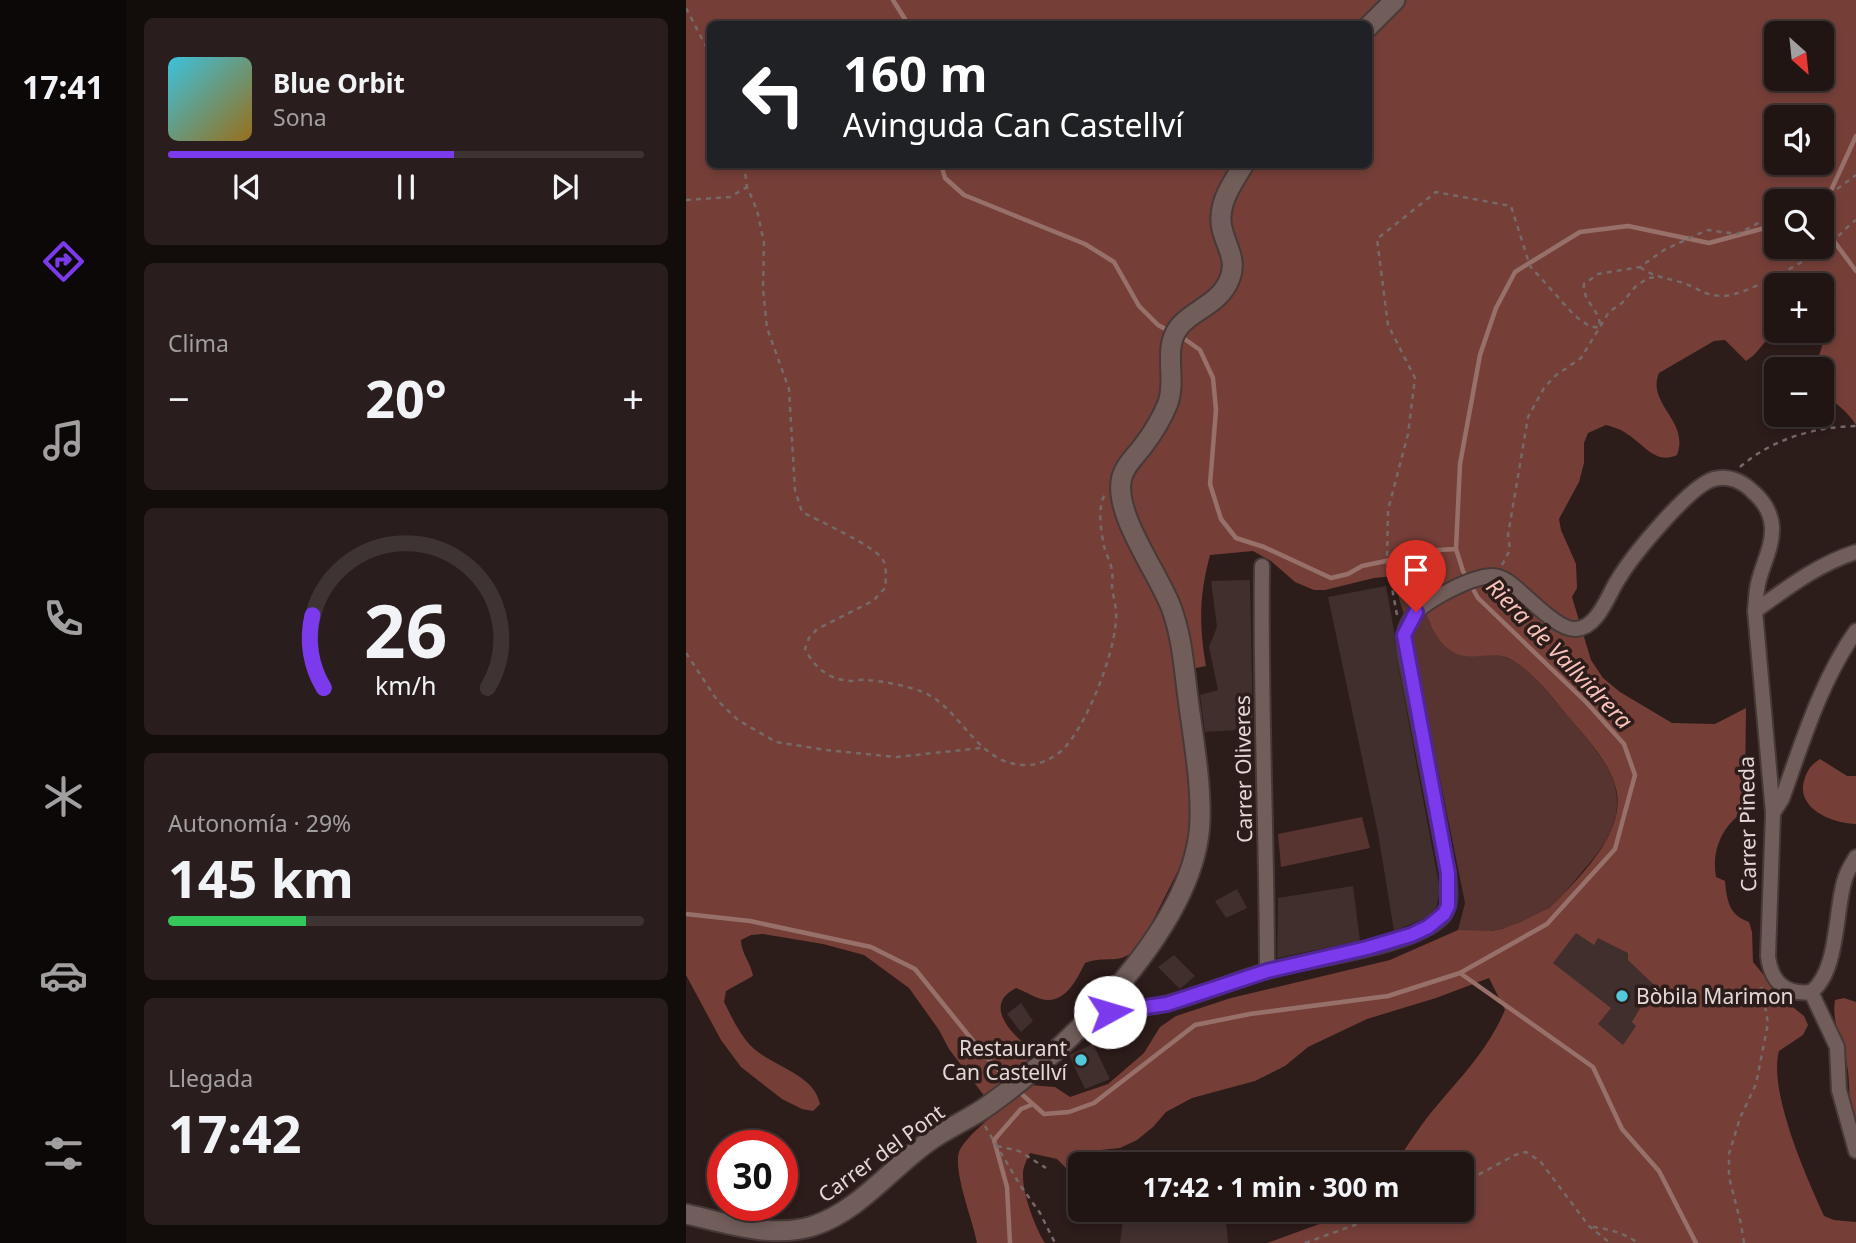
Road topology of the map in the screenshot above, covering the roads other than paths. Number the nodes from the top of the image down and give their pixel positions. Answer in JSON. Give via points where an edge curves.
{"nodes":[{"id":1,"x":1395,"y":0,"type":"edge"},
{"id":2,"x":1372,"y":23,"type":"edge"},
{"id":3,"x":1242,"y":168,"type":"edge"},
{"id":4,"x":1856,"y":552,"type":"edge"},
{"id":5,"x":1262,"y":566,"type":"dead end"},
{"id":6,"x":1755,"y":611,"type":"junction"},
{"id":7,"x":1856,"y":631,"type":"edge"},
{"id":8,"x":1773,"y":813,"type":"junction"},
{"id":9,"x":1856,"y":858,"type":"edge"},
{"id":10,"x":1267,"y":971,"type":"junction"},
{"id":11,"x":1118,"y":987,"type":"junction"},
{"id":12,"x":1811,"y":992,"type":"junction"},
{"id":13,"x":1151,"y":1007,"type":"junction"},
{"id":14,"x":1132,"y":1008,"type":"junction"},
{"id":15,"x":1085,"y":1025,"type":"junction"},
{"id":16,"x":1856,"y":1151,"type":"edge"},
{"id":17,"x":686,"y":1214,"type":"edge"}],
"edges":[{"from":1,"to":2,"type":"street"},
{"from":3,"to":11,"type":"street","name":"Carrer del Pont","via":[[1227,192],[1221,217],[1234,263],[1231,276],[1215,299],[1176,333],[1173,387],[1167,407],[1121,480],[1121,501],[1171,606],[1179,634],[1196,755],[1200,836],[1182,889],[1159,931]]},
{"from":4,"to":6,"type":"street","via":[[1811,573]]},
{"from":5,"to":10,"type":"street","name":"Carrer Oliveres"},
{"from":6,"to":8,"type":"street","name":"Carrer Pineda"},
{"from":6,"to":10,"type":"street","name":"Carrer Pineda","via":[[1772,524],[1760,498],[1731,478],[1702,483],[1687,497],[1627,565],[1596,618],[1583,627],[1559,624],[1498,577],[1479,578],[1425,605],[1404,635],[1448,873],[1447,909],[1428,927],[1390,942]]},
{"from":7,"to":8,"type":"street","via":[[1823,693]]},
{"from":8,"to":12,"type":"street","name":"Carrer Pineda","via":[[1770,969],[1783,989]]},
{"from":9,"to":12,"type":"street","via":[[1844,881],[1827,969],[1820,986]]},
{"from":10,"to":13,"type":"street"},
{"from":11,"to":13,"type":"street"},
{"from":11,"to":14,"type":"street","via":[[1121,1002]]},
{"from":11,"to":15,"type":"street","name":"Carrer del Pont"},
{"from":12,"to":16,"type":"street","via":[[1837,1047],[1839,1090]]},
{"from":13,"to":14,"type":"street"},
{"from":14,"to":15,"type":"street","via":[[1110,1012]]},
{"from":15,"to":17,"type":"street","name":"Carrer del Pont","via":[[978,1114],[927,1142],[856,1201],[818,1224],[766,1230]]}]}
